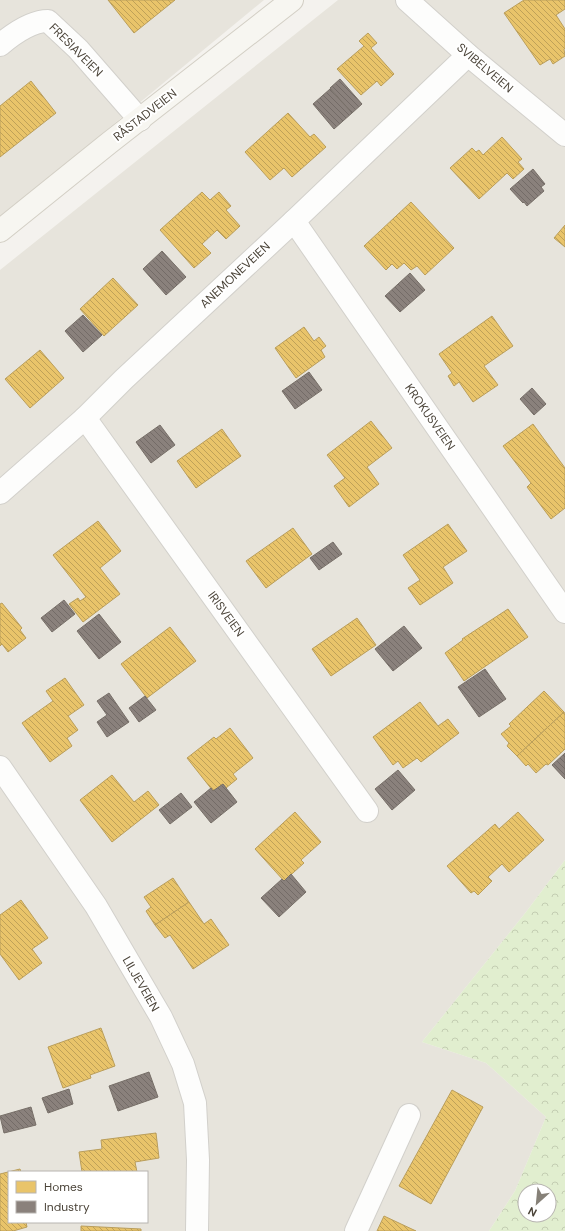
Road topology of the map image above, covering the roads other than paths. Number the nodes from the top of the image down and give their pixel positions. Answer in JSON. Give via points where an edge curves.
{"nodes":[{"id":1,"x":292,"y":0,"type":"edge"},
{"id":2,"x":407,"y":0,"type":"edge"},
{"id":3,"x":0,"y":45,"type":"edge"},
{"id":4,"x":468,"y":55,"type":"junction"},
{"id":5,"x":140,"y":120,"type":"junction"},
{"id":6,"x":565,"y":135,"type":"edge"},
{"id":7,"x":294,"y":221,"type":"junction"},
{"id":8,"x":0,"y":231,"type":"edge"},
{"id":9,"x":85,"y":418,"type":"junction"},
{"id":10,"x":0,"y":493,"type":"edge"},
{"id":11,"x":565,"y":612,"type":"edge"},
{"id":12,"x":0,"y":766,"type":"edge"},
{"id":13,"x":367,"y":811,"type":"dead end"},
{"id":14,"x":409,"y":1115,"type":"dead end"},
{"id":15,"x":197,"y":1231,"type":"edge"},
{"id":16,"x":356,"y":1231,"type":"edge"}],
"edges":[{"from":1,"to":5,"type":"main road","name":"RÅSTADVEIEN"},
{"from":2,"to":4,"type":"street","name":"SVIBELVEIEN"},
{"from":3,"to":5,"type":"street","name":"FRESIAVEIEN","via":[[26,27],[40,21],[48,22],[78,49]]},
{"from":4,"to":6,"type":"street","name":"SVIBELVEIEN"},
{"from":4,"to":7,"type":"street","name":"ANEMONEVEIEN"},
{"from":5,"to":8,"type":"main road","name":"RÅSTADVEIEN"},
{"from":7,"to":9,"type":"street","name":"ANEMONEVEIEN"},
{"from":7,"to":11,"type":"street","name":"KROKUSVEIEN"},
{"from":9,"to":10,"type":"street","name":"ANEMONEVEIEN"},
{"from":9,"to":13,"type":"street","name":"IRISVEIEN"},
{"from":12,"to":15,"type":"street","name":"LILJEVEIEN","via":[[96,906],[161,1017],[183,1064],[195,1103],[198,1160]]},
{"from":14,"to":16,"type":"street"}]}
